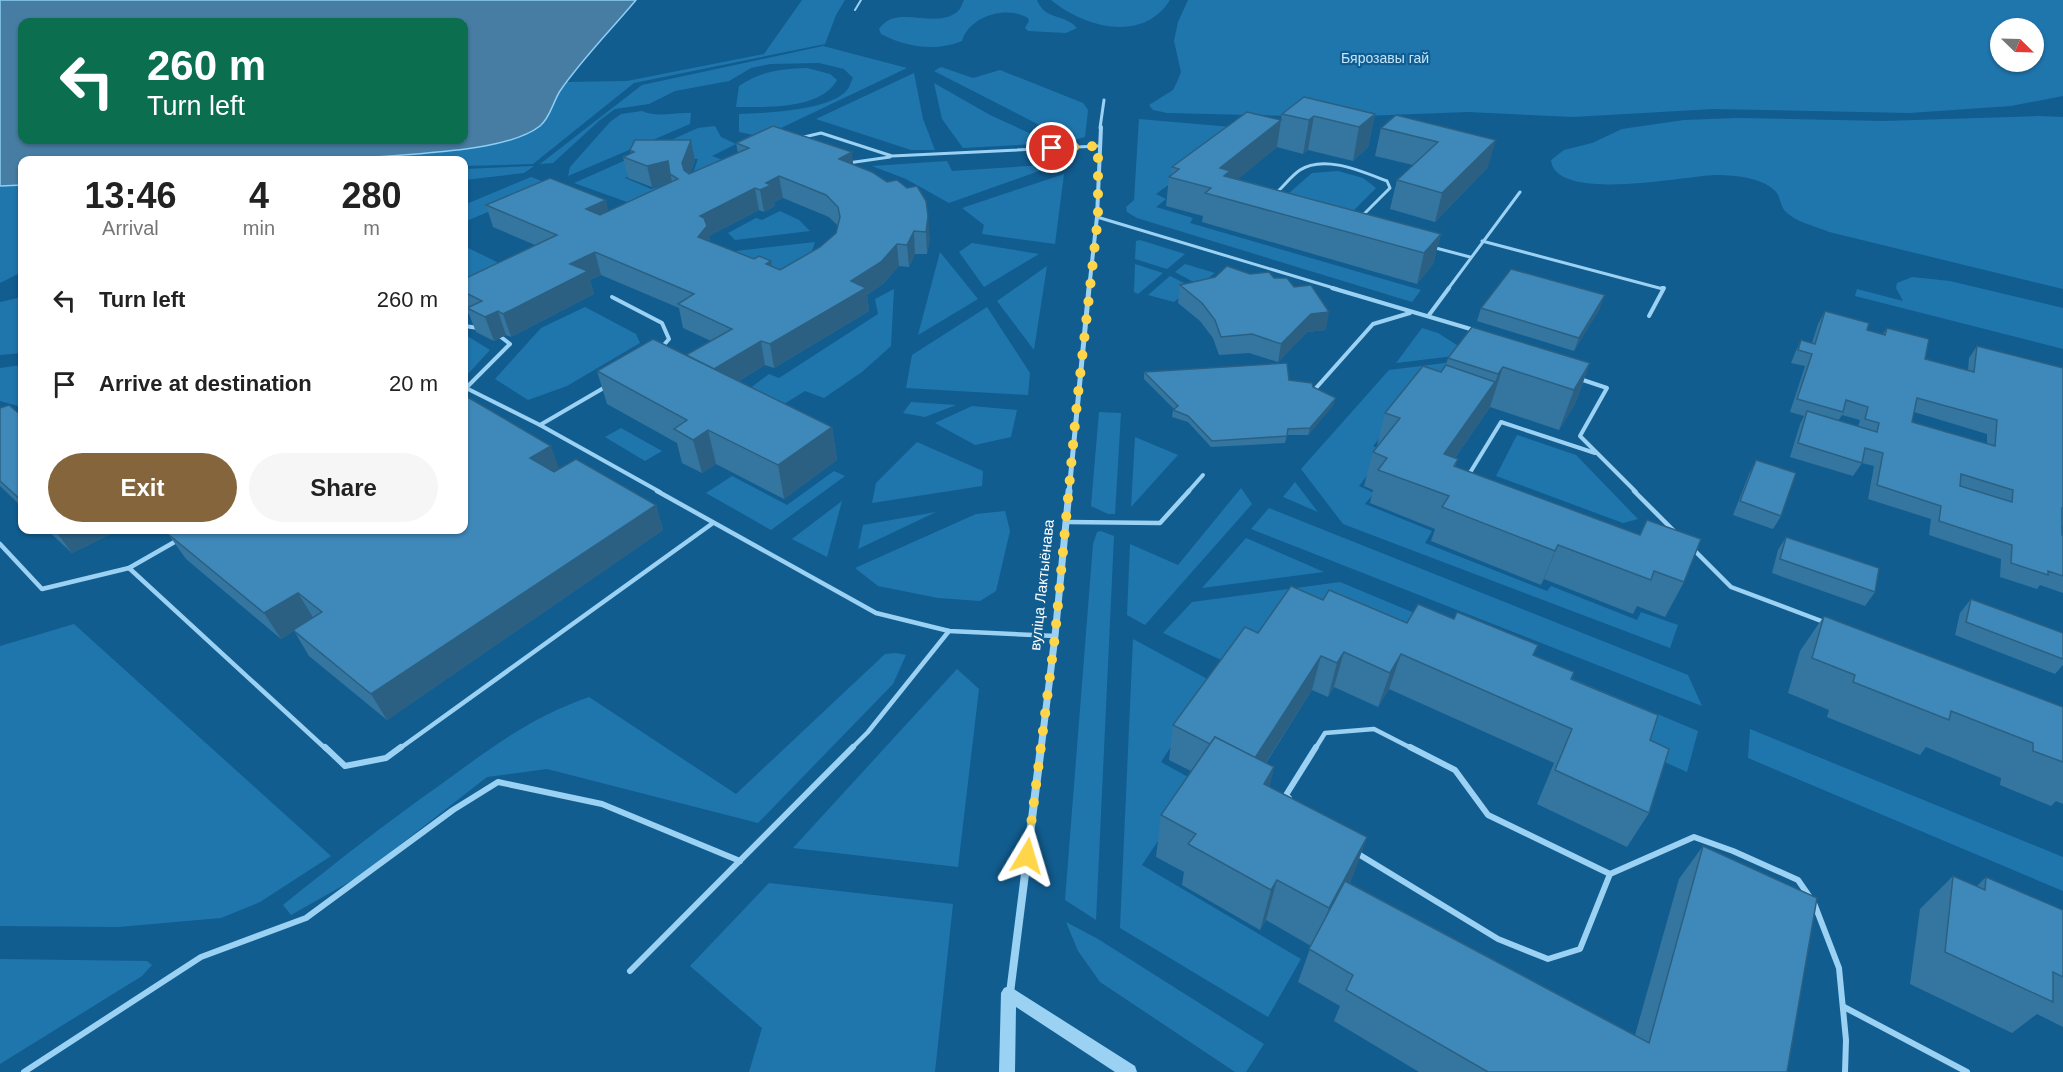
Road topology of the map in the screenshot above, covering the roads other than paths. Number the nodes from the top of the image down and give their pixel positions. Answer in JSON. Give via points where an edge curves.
{"nodes":[{"id":1,"x":861,"y":0,"type":"edge"},
{"id":2,"x":855,"y":10,"type":"dead end"},
{"id":3,"x":1104,"y":100,"type":"dead end"},
{"id":4,"x":792,"y":140,"type":"edge"},
{"id":5,"x":1098,"y":146,"type":"junction"},
{"id":6,"x":892,"y":156,"type":"junction"},
{"id":7,"x":838,"y":164,"type":"edge"},
{"id":8,"x":1520,"y":192,"type":"dead end"},
{"id":9,"x":1275,"y":194,"type":"edge"},
{"id":10,"x":1098,"y":217,"type":"junction"},
{"id":11,"x":1361,"y":218,"type":"edge"},
{"id":12,"x":1482,"y":240,"type":"junction"},
{"id":13,"x":1427,"y":246,"type":"edge"},
{"id":14,"x":1470,"y":257,"type":"junction"},
{"id":15,"x":612,"y":297,"type":"dead end"},
{"id":16,"x":1413,"y":312,"type":"junction"},
{"id":17,"x":1429,"y":315,"type":"junction"},
{"id":18,"x":1649,"y":316,"type":"dead end"},
{"id":19,"x":468,"y":327,"type":"edge"},
{"id":20,"x":482,"y":328,"type":"edge"},
{"id":21,"x":1483,"y":333,"type":"edge"},
{"id":22,"x":501,"y":337,"type":"edge"},
{"id":23,"x":658,"y":353,"type":"edge"},
{"id":24,"x":1576,"y":378,"type":"edge"},
{"id":25,"x":615,"y":382,"type":"edge"},
{"id":26,"x":468,"y":384,"type":"edge"},
{"id":27,"x":1316,"y":388,"type":"edge"},
{"id":28,"x":468,"y":390,"type":"edge"},
{"id":29,"x":540,"y":425,"type":"junction"},
{"id":30,"x":1597,"y":453,"type":"junction"},
{"id":31,"x":1203,"y":475,"type":"dead end"},
{"id":32,"x":1464,"y":482,"type":"edge"},
{"id":33,"x":1067,"y":522,"type":"junction"},
{"id":34,"x":713,"y":523,"type":"junction"},
{"id":35,"x":1676,"y":532,"type":"junction"},
{"id":36,"x":1670,"y":533,"type":"edge"},
{"id":37,"x":182,"y":538,"type":"edge"},
{"id":38,"x":1684,"y":540,"type":"edge"},
{"id":39,"x":0,"y":544,"type":"edge"},
{"id":40,"x":1692,"y":548,"type":"edge"},
{"id":41,"x":129,"y":568,"type":"junction"},
{"id":42,"x":1828,"y":624,"type":"edge"},
{"id":43,"x":949,"y":631,"type":"junction"},
{"id":44,"x":1055,"y":636,"type":"junction"},
{"id":45,"x":1293,"y":803,"type":"edge"},
{"id":46,"x":1352,"y":850,"type":"edge"},
{"id":47,"x":740,"y":861,"type":"junction"},
{"id":48,"x":1610,"y":874,"type":"junction"},
{"id":49,"x":630,"y":971,"type":"dead end"},
{"id":50,"x":1010,"y":993,"type":"junction"},
{"id":51,"x":1844,"y":1007,"type":"junction"},
{"id":52,"x":24,"y":1072,"type":"edge"},
{"id":53,"x":1007,"y":1072,"type":"edge"},
{"id":54,"x":1129,"y":1072,"type":"edge"},
{"id":55,"x":1845,"y":1072,"type":"edge"},
{"id":56,"x":1967,"y":1072,"type":"edge"}],
"edges":[{"from":1,"to":2,"type":"lane"},
{"from":3,"to":5,"type":"street","name":"вуліца Лактыёнава"},
{"from":4,"to":6,"type":"lane","via":[[821,134]]},
{"from":5,"to":6,"type":"lane"},
{"from":5,"to":10,"type":"street","name":"вуліца Лактыёнава"},
{"from":6,"to":7,"type":"lane"},
{"from":8,"to":12,"type":"lane"},
{"from":9,"to":11,"type":"lane","via":[[1305,167],[1357,169],[1387,181],[1390,188]]},
{"from":10,"to":16,"type":"lane"},
{"from":10,"to":33,"type":"street","name":"вуліца Лактыёнава"},
{"from":12,"to":14,"type":"lane"},
{"from":12,"to":18,"type":"lane","via":[[1664,288]]},
{"from":13,"to":14,"type":"lane"},
{"from":14,"to":17,"type":"lane"},
{"from":15,"to":23,"type":"lane","via":[[662,323],[669,339]]},
{"from":16,"to":17,"type":"lane"},
{"from":16,"to":27,"type":"lane","via":[[1373,324]]},
{"from":17,"to":21,"type":"lane"},
{"from":19,"to":20,"type":"lane"},
{"from":22,"to":26,"type":"lane","via":[[510,344]]},
{"from":24,"to":30,"type":"lane","via":[[1607,388],[1580,436]]},
{"from":25,"to":29,"type":"lane"},
{"from":28,"to":29,"type":"lane"},
{"from":29,"to":34,"type":"lane"},
{"from":30,"to":32,"type":"lane","via":[[1501,422]]},
{"from":30,"to":35,"type":"lane"},
{"from":31,"to":33,"type":"lane","via":[[1160,523]]},
{"from":33,"to":44,"type":"street","name":"вуліца Лактыёнава"},
{"from":34,"to":41,"type":"lane","via":[[386,758],[345,766]]},
{"from":34,"to":43,"type":"lane","via":[[876,613]]},
{"from":35,"to":36,"type":"lane"},
{"from":35,"to":38,"type":"lane"},
{"from":37,"to":41,"type":"lane"},
{"from":39,"to":41,"type":"lane","via":[[42,589]]},
{"from":40,"to":42,"type":"lane","via":[[1731,587]]},
{"from":43,"to":44,"type":"lane"},
{"from":43,"to":47,"type":"lane","via":[[868,732]]},
{"from":44,"to":50,"type":"street","name":"вуліца Лактыёнава"},
{"from":45,"to":48,"type":"lane","via":[[1286,795],[1325,733],[1374,729],[1455,770],[1488,815]]},
{"from":46,"to":48,"type":"lane","via":[[1498,939],[1548,959],[1580,949]]},
{"from":47,"to":49,"type":"lane"},
{"from":47,"to":52,"type":"lane","via":[[602,804],[498,782],[453,810],[306,918],[201,957]]},
{"from":48,"to":51,"type":"lane","via":[[1694,837],[1798,880],[1822,919],[1839,968]]},
{"from":50,"to":53,"type":"street","name":"вуліца Лактыёнава"},
{"from":50,"to":54,"type":"street"},
{"from":51,"to":55,"type":"lane"},
{"from":51,"to":56,"type":"lane"}]}
